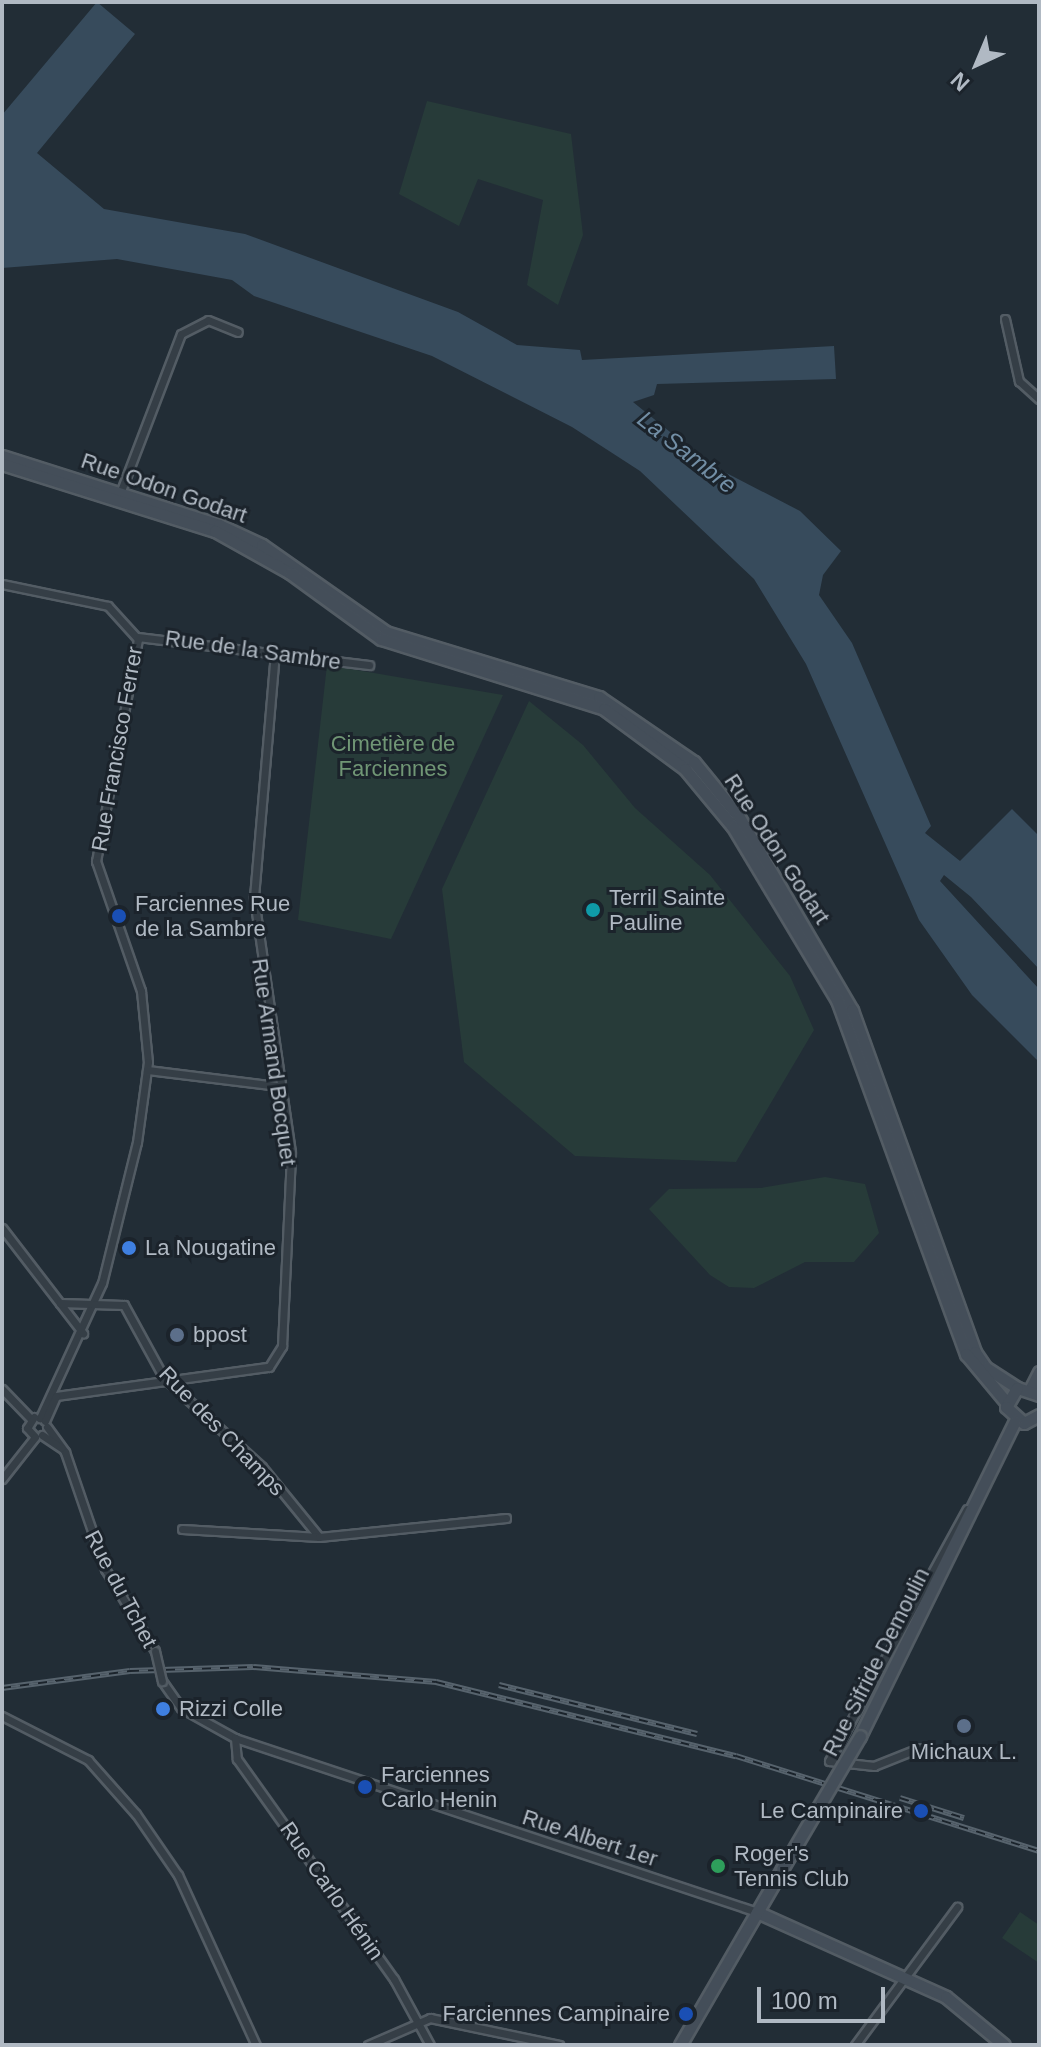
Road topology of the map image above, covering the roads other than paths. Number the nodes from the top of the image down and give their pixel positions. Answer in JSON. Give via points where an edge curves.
{"nodes":[{"id":1,"x":1005,"y":319,"type":"dead end"},
{"id":2,"x":238,"y":332,"type":"dead end"},
{"id":3,"x":1039,"y":399,"type":"edge"},
{"id":4,"x":2,"y":456,"type":"edge"},
{"id":5,"x":2,"y":464,"type":"edge"},
{"id":6,"x":119,"y":496,"type":"junction"},
{"id":7,"x":2,"y":584,"type":"edge"},
{"id":8,"x":137,"y":637,"type":"junction"},
{"id":9,"x":275,"y":654,"type":"junction"},
{"id":10,"x":369,"y":665,"type":"dead end"},
{"id":11,"x":147,"y":1070,"type":"junction"},
{"id":12,"x":277,"y":1086,"type":"junction"},
{"id":13,"x":2,"y":1228,"type":"edge"},
{"id":14,"x":60,"y":1303,"type":"junction"},
{"id":15,"x":95,"y":1303,"type":"junction"},
{"id":16,"x":83,"y":1333,"type":"junction"},
{"id":17,"x":1039,"y":1372,"type":"edge"},
{"id":18,"x":164,"y":1378,"type":"junction"},
{"id":19,"x":1017,"y":1388,"type":"junction"},
{"id":20,"x":2,"y":1389,"type":"edge"},
{"id":21,"x":1035,"y":1391,"type":"edge"},
{"id":22,"x":56,"y":1396,"type":"junction"},
{"id":23,"x":1006,"y":1402,"type":"junction"},
{"id":24,"x":1039,"y":1415,"type":"edge"},
{"id":25,"x":41,"y":1421,"type":"junction"},
{"id":26,"x":1015,"y":1421,"type":"junction"},
{"id":27,"x":38,"y":1436,"type":"junction"},
{"id":28,"x":65,"y":1452,"type":"junction"},
{"id":29,"x":2,"y":1479,"type":"edge"},
{"id":30,"x":980,"y":1490,"type":"junction"},
{"id":31,"x":506,"y":1518,"type":"dead end"},
{"id":32,"x":182,"y":1529,"type":"dead end"},
{"id":33,"x":319,"y":1537,"type":"junction"},
{"id":34,"x":162,"y":1681,"type":"joint"},
{"id":35,"x":2,"y":1716,"type":"edge"},
{"id":36,"x":235,"y":1738,"type":"junction"},
{"id":37,"x":919,"y":1748,"type":"dead end"},
{"id":38,"x":957,"y":1907,"type":"dead end"},
{"id":39,"x":757,"y":1912,"type":"junction"},
{"id":40,"x":907,"y":1977,"type":"junction"},
{"id":41,"x":420,"y":2020,"type":"junction"},
{"id":42,"x":256,"y":2045,"type":"edge"},
{"id":43,"x":368,"y":2045,"type":"edge"},
{"id":44,"x":430,"y":2045,"type":"edge"},
{"id":45,"x":559,"y":2045,"type":"edge"},
{"id":46,"x":680,"y":2045,"type":"edge"},
{"id":47,"x":855,"y":2045,"type":"edge"},
{"id":48,"x":1003,"y":2045,"type":"edge"}],
"edges":[{"from":1,"to":3,"type":"street","via":[[1019,381]]},
{"from":2,"to":6,"type":"street","via":[[208,320],[181,334]]},
{"from":4,"to":6,"type":"main road","name":"Rue Odon Godart"},
{"from":5,"to":6,"type":"main road","name":"Rue Odon Godart"},
{"from":6,"to":19,"type":"main road","name":"Rue Odon Godart","via":[[262,545],[386,632],[599,697],[694,762],[739,817],[852,1010],[975,1352],[985,1367]]},
{"from":6,"to":23,"type":"main road","name":"Rue Odon Godart","via":[[253,550],[381,639],[604,709],[711,794],[837,1000],[966,1354]]},
{"from":7,"to":8,"type":"street","name":"Rue Francisco Ferrer","via":[[108,606]]},
{"from":8,"to":9,"type":"street","name":"Rue de la Sambre"},
{"from":8,"to":11,"type":"street","name":"Rue Francisco Ferrer","via":[[96,861],[141,991]]},
{"from":9,"to":10,"type":"street","name":"Rue de la Sambre"},
{"from":9,"to":12,"type":"street","name":"Rue Armand Bocquet","via":[[254,897]]},
{"from":11,"to":12,"type":"street"},
{"from":11,"to":15,"type":"street","name":"Rue Francisco Ferrer","via":[[137,1142]]},
{"from":12,"to":18,"type":"street","name":"Rue Armand Bocquet","via":[[291,1152],[282,1346],[269,1367]]},
{"from":13,"to":14,"type":"street"},
{"from":14,"to":15,"type":"street","name":"Rue des Champs"},
{"from":14,"to":16,"type":"street"},
{"from":15,"to":16,"type":"street","name":"Rue Francisco Ferrer"},
{"from":15,"to":18,"type":"street","name":"Rue des Champs","via":[[113,1302],[133,1313]]},
{"from":16,"to":22,"type":"street","name":"Rue Francisco Ferrer"},
{"from":17,"to":21,"type":"main road"},
{"from":18,"to":22,"type":"street","name":"Rue Armand Bocquet"},
{"from":18,"to":33,"type":"street","name":"Rue des Champs","via":[[262,1467]]},
{"from":19,"to":21,"type":"main road"},
{"from":19,"to":23,"type":"main road"},
{"from":20,"to":25,"type":"street","name":"Rue du Tchet"},
{"from":22,"to":25,"type":"street","name":"Rue Francisco Ferrer"},
{"from":23,"to":26,"type":"main road"},
{"from":24,"to":26,"type":"main road"},
{"from":25,"to":27,"type":"street","name":"Rue Francisco Ferrer"},
{"from":25,"to":27,"type":"street","via":[[27,1428]]},
{"from":25,"to":28,"type":"street","name":"Rue du Tchet"},
{"from":26,"to":30,"type":"main road","name":"Rue Sifride Demoulin"},
{"from":27,"to":28,"type":"street"},
{"from":27,"to":29,"type":"street","name":"Rue Francisco Ferrer"},
{"from":28,"to":34,"type":"street","name":"Rue du Tchet","bridge":true,"via":[[105,1569],[155,1651]]},
{"from":30,"to":37,"type":"street","via":[[829,1761],[866,1767]]},
{"from":30,"to":39,"type":"main road","name":"Rue Sifride Demoulin","bridge":true,"via":[[936,1593]]},
{"from":31,"to":33,"type":"street"},
{"from":32,"to":33,"type":"street"},
{"from":34,"to":36,"type":"street","name":"Rue Albert 1er","via":[[181,1708]]},
{"from":35,"to":42,"type":"street","via":[[88,1760],[136,1814],[178,1875]]},
{"from":36,"to":39,"type":"street","name":"Rue Albert 1er"},
{"from":36,"to":41,"type":"street","name":"Rue Carlo Hénin","via":[[237,1759]]},
{"from":38,"to":40,"type":"street"},
{"from":39,"to":40,"type":"main road","name":"Rue Albert 1er"},
{"from":39,"to":46,"type":"main road","name":"Rue Sifride Demoulin"},
{"from":40,"to":47,"type":"street"},
{"from":40,"to":48,"type":"main road","name":"Rue Albert 1er","via":[[946,1997]]},
{"from":41,"to":43,"type":"street"},
{"from":41,"to":44,"type":"street","name":"Rue Carlo Hénin"},
{"from":41,"to":45,"type":"street"}]}
